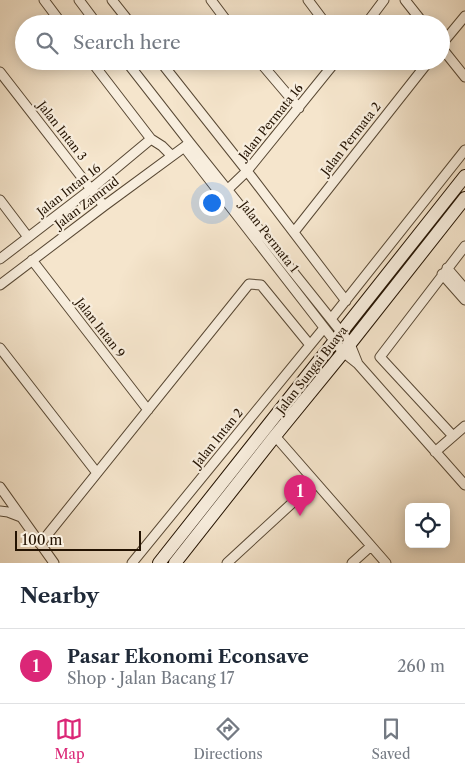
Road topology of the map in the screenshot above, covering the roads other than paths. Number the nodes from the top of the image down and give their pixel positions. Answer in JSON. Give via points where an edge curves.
{"nodes":[{"id":1,"x":44,"y":0,"type":"edge"},
{"id":2,"x":79,"y":0,"type":"edge"},
{"id":3,"x":112,"y":0,"type":"edge"},
{"id":4,"x":211,"y":0,"type":"edge"},
{"id":5,"x":308,"y":0,"type":"edge"},
{"id":6,"x":384,"y":0,"type":"edge"},
{"id":7,"x":405,"y":0,"type":"edge"},
{"id":8,"x":55,"y":15,"type":"edge"},
{"id":9,"x":90,"y":15,"type":"edge"},
{"id":10,"x":123,"y":15,"type":"edge"},
{"id":11,"x":222,"y":15,"type":"edge"},
{"id":12,"x":319,"y":15,"type":"edge"},
{"id":13,"x":373,"y":15,"type":"edge"},
{"id":14,"x":417,"y":15,"type":"edge"},
{"id":15,"x":465,"y":16,"type":"edge"},
{"id":16,"x":450,"y":35,"type":"edge"},
{"id":17,"x":450,"y":58,"type":"edge"},
{"id":18,"x":98,"y":70,"type":"edge"},
{"id":19,"x":133,"y":70,"type":"edge"},
{"id":20,"x":167,"y":70,"type":"edge"},
{"id":21,"x":266,"y":70,"type":"edge"},
{"id":22,"x":329,"y":70,"type":"edge"},
{"id":23,"x":422,"y":70,"type":"edge"},
{"id":24,"x":0,"y":72,"type":"edge"},
{"id":25,"x":465,"y":77,"type":"edge"},
{"id":26,"x":298,"y":108,"type":"junction"},
{"id":27,"x":152,"y":139,"type":"junction"},
{"id":28,"x":187,"y":145,"type":"junction"},
{"id":29,"x":465,"y":150,"type":"edge"},
{"id":30,"x":172,"y":156,"type":"junction"},
{"id":31,"x":247,"y":171,"type":"junction"},
{"id":32,"x":465,"y":176,"type":"edge"},
{"id":33,"x":91,"y":189,"type":"junction"},
{"id":34,"x":224,"y":193,"type":"junction"},
{"id":35,"x":465,"y":198,"type":"edge"},
{"id":36,"x":0,"y":200,"type":"edge"},
{"id":37,"x":104,"y":206,"type":"junction"},
{"id":38,"x":294,"y":232,"type":"junction"},
{"id":39,"x":28,"y":237,"type":"junction"},
{"id":40,"x":465,"y":246,"type":"edge"},
{"id":41,"x":0,"y":258,"type":"edge"},
{"id":42,"x":32,"y":260,"type":"junction"},
{"id":43,"x":444,"y":271,"type":"junction"},
{"id":44,"x":0,"y":285,"type":"edge"},
{"id":45,"x":465,"y":289,"type":"edge"},
{"id":46,"x":465,"y":300,"type":"edge"},
{"id":47,"x":346,"y":301,"type":"junction"},
{"id":48,"x":331,"y":319,"type":"junction"},
{"id":49,"x":324,"y":328,"type":"junction"},
{"id":50,"x":338,"y":337,"type":"junction"},
{"id":51,"x":310,"y":345,"type":"junction"},
{"id":52,"x":0,"y":348,"type":"edge"},
{"id":53,"x":347,"y":348,"type":"junction"},
{"id":54,"x":148,"y":410,"type":"junction"},
{"id":55,"x":465,"y":426,"type":"edge"},
{"id":56,"x":275,"y":436,"type":"junction"},
{"id":57,"x":453,"y":436,"type":"junction"},
{"id":58,"x":436,"y":452,"type":"junction"},
{"id":59,"x":96,"y":473,"type":"junction"},
{"id":60,"x":315,"y":482,"type":"junction"},
{"id":61,"x":465,"y":485,"type":"edge"},
{"id":62,"x":0,"y":487,"type":"edge"},
{"id":63,"x":0,"y":512,"type":"edge"},
{"id":64,"x":22,"y":518,"type":"junction"},
{"id":65,"x":40,"y":544,"type":"junction"},
{"id":66,"x":371,"y":546,"type":"junction"},
{"id":67,"x":54,"y":563,"type":"edge"},
{"id":68,"x":132,"y":563,"type":"edge"},
{"id":69,"x":159,"y":563,"type":"edge"},
{"id":70,"x":175,"y":563,"type":"edge"},
{"id":71,"x":227,"y":563,"type":"edge"},
{"id":72,"x":352,"y":563,"type":"edge"},
{"id":73,"x":386,"y":563,"type":"edge"}],
"edges":[{"from":1,"to":8,"type":"street"},
{"from":2,"to":9,"type":"street"},
{"from":3,"to":10,"type":"street"},
{"from":4,"to":11,"type":"street"},
{"from":5,"to":12,"type":"street"},
{"from":6,"to":13,"type":"street"},
{"from":7,"to":14,"type":"street"},
{"from":15,"to":16,"type":"street"},
{"from":17,"to":25,"type":"street"},
{"from":18,"to":27,"type":"street"},
{"from":19,"to":28,"type":"street","name":"Jalan Permata 1"},
{"from":20,"to":31,"type":"street"},
{"from":21,"to":26,"type":"street"},
{"from":22,"to":26,"type":"street","name":"Jalan Permata 16"},
{"from":23,"to":38,"type":"street","name":"Jalan Permata 2"},
{"from":24,"to":33,"type":"street","name":"Jalan Intan 3"},
{"from":26,"to":31,"type":"street","name":"Jalan Permata 16"},
{"from":27,"to":30,"type":"street"},
{"from":27,"to":33,"type":"street","name":"Jalan Intan 16"},
{"from":28,"to":30,"type":"street","name":"Jalan Zamrud"},
{"from":28,"to":34,"type":"street","name":"Jalan Permata 1"},
{"from":29,"to":47,"type":"street"},
{"from":30,"to":37,"type":"street","name":"Jalan Zamrud"},
{"from":31,"to":34,"type":"street","name":"Jalan Permata 16"},
{"from":31,"to":38,"type":"street"},
{"from":32,"to":50,"type":"street","name":"Jalan Sungai Buaya"},
{"from":33,"to":37,"type":"street","name":"Jalan Intan 3"},
{"from":33,"to":39,"type":"street","name":"Jalan Intan 16"},
{"from":34,"to":48,"type":"street","name":"Jalan Permata 1"},
{"from":34,"to":49,"type":"street","name":"Jalan Permata 1"},
{"from":35,"to":53,"type":"street","name":"Jalan Sungai Buaya"},
{"from":36,"to":39,"type":"street"},
{"from":37,"to":42,"type":"street","name":"Jalan Zamrud"},
{"from":38,"to":47,"type":"street"},
{"from":39,"to":41,"type":"street","name":"Jalan Intan 16"},
{"from":40,"to":43,"type":"street"},
{"from":42,"to":44,"type":"street","name":"Jalan Zamrud"},
{"from":42,"to":54,"type":"street","name":"Jalan Intan 9"},
{"from":43,"to":45,"type":"street"},
{"from":43,"to":46,"type":"street"},
{"from":43,"to":57,"type":"street","via":[[380,356]]},
{"from":47,"to":48,"type":"street"},
{"from":48,"to":50,"type":"street","name":"Jalan Permata 1"},
{"from":49,"to":50,"type":"street","name":"Jalan Permata 1"},
{"from":49,"to":51,"type":"street","name":"Jalan Intan 2"},
{"from":50,"to":53,"type":"street"},
{"from":50,"to":69,"type":"street","name":"Jalan Sungai Buaya"},
{"from":51,"to":54,"type":"street","via":[[261,285],[249,284]]},
{"from":51,"to":68,"type":"street","name":"Jalan Intan 2"},
{"from":52,"to":59,"type":"street"},
{"from":53,"to":56,"type":"street","name":"Jalan Sungai Buaya"},
{"from":53,"to":58,"type":"street"},
{"from":54,"to":59,"type":"street"},
{"from":55,"to":57,"type":"street"},
{"from":56,"to":60,"type":"street"},
{"from":56,"to":70,"type":"street","name":"Jalan Sungai Buaya"},
{"from":57,"to":58,"type":"street"},
{"from":58,"to":61,"type":"street"},
{"from":59,"to":65,"type":"street"},
{"from":60,"to":66,"type":"street"},
{"from":60,"to":71,"type":"street"},
{"from":62,"to":64,"type":"street"},
{"from":63,"to":64,"type":"street"},
{"from":64,"to":65,"type":"street"},
{"from":65,"to":67,"type":"street"},
{"from":66,"to":72,"type":"street"},
{"from":66,"to":73,"type":"street"}]}
